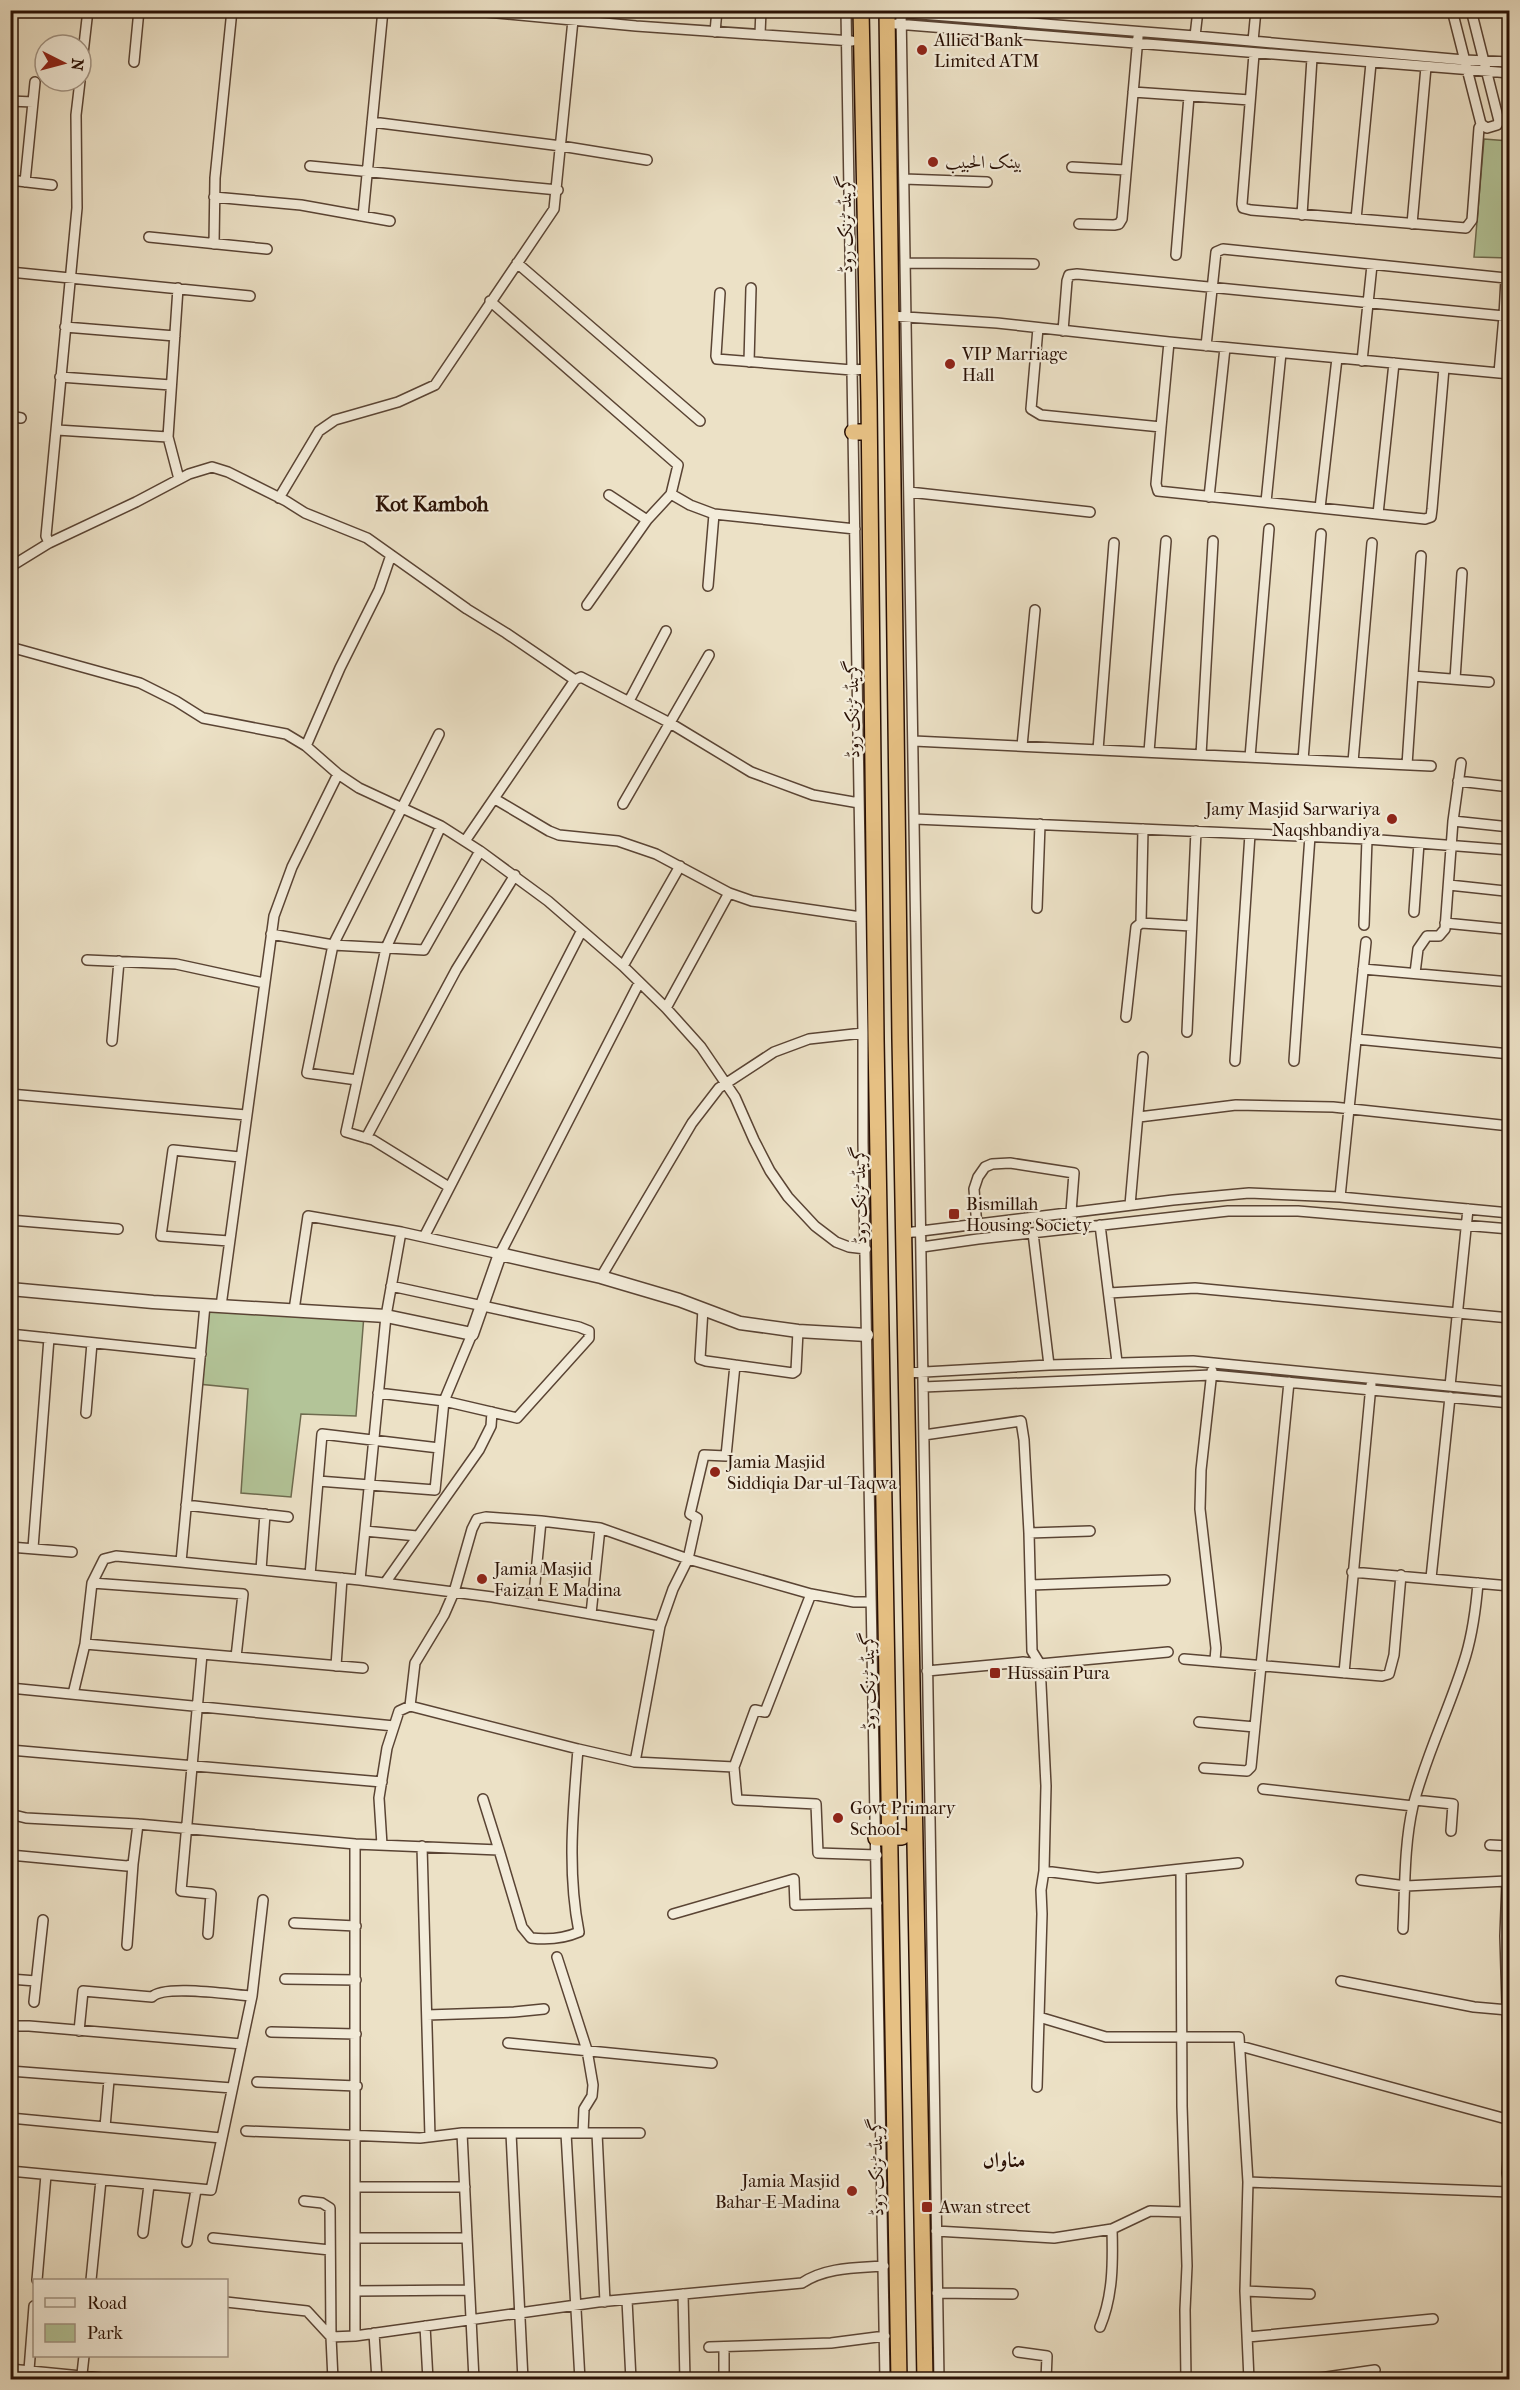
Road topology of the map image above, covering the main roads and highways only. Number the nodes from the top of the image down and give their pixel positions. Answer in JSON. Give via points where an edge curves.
{"nodes":[{"id":1,"x":861,"y":10,"type":"edge"},
{"id":2,"x":894,"y":16,"type":"edge"},
{"id":3,"x":869,"y":401,"type":"junction"},
{"id":4,"x":892,"y":401,"type":"junction"},
{"id":5,"x":853,"y":432,"type":"road end"},
{"id":6,"x":869,"y":432,"type":"junction"},
{"id":7,"x":855,"y":558,"type":"road end"},
{"id":8,"x":871,"y":558,"type":"junction"},
{"id":9,"x":870,"y":1036,"type":"junction"},
{"id":10,"x":900,"y":1039,"type":"junction"},
{"id":11,"x":914,"y":1836,"type":"junction"},
{"id":12,"x":884,"y":1837,"type":"junction"},
{"id":13,"x":899,"y":2379,"type":"edge"},
{"id":14,"x":925,"y":2379,"type":"edge"}],
"edges":[{"from":1,"to":3,"type":"highway","name":"گرینڈ ٹرنک روڈ","via":[[854,41]]},
{"from":2,"to":4,"type":"highway"},
{"from":3,"to":4,"type":"highway"},
{"from":3,"to":6,"type":"highway","name":"گرینڈ ٹرنک روڈ"},
{"from":4,"to":10,"type":"highway"},
{"from":5,"to":6,"type":"highway"},
{"from":6,"to":8,"type":"highway","name":"گرینڈ ٹرنک روڈ"},
{"from":7,"to":8,"type":"highway"},
{"from":8,"to":9,"type":"highway","name":"گرینڈ ٹرنک روڈ"},
{"from":9,"to":10,"type":"highway"},
{"from":9,"to":12,"type":"highway","name":"گرینڈ ٹرنک روڈ"},
{"from":10,"to":11,"type":"highway","via":[[905,1233],[915,1372]]},
{"from":11,"to":12,"type":"highway"},
{"from":11,"to":14,"type":"highway","via":[[930,2277]]},
{"from":12,"to":13,"type":"highway","name":"گرینڈ ٹرنک روڈ"}]}
